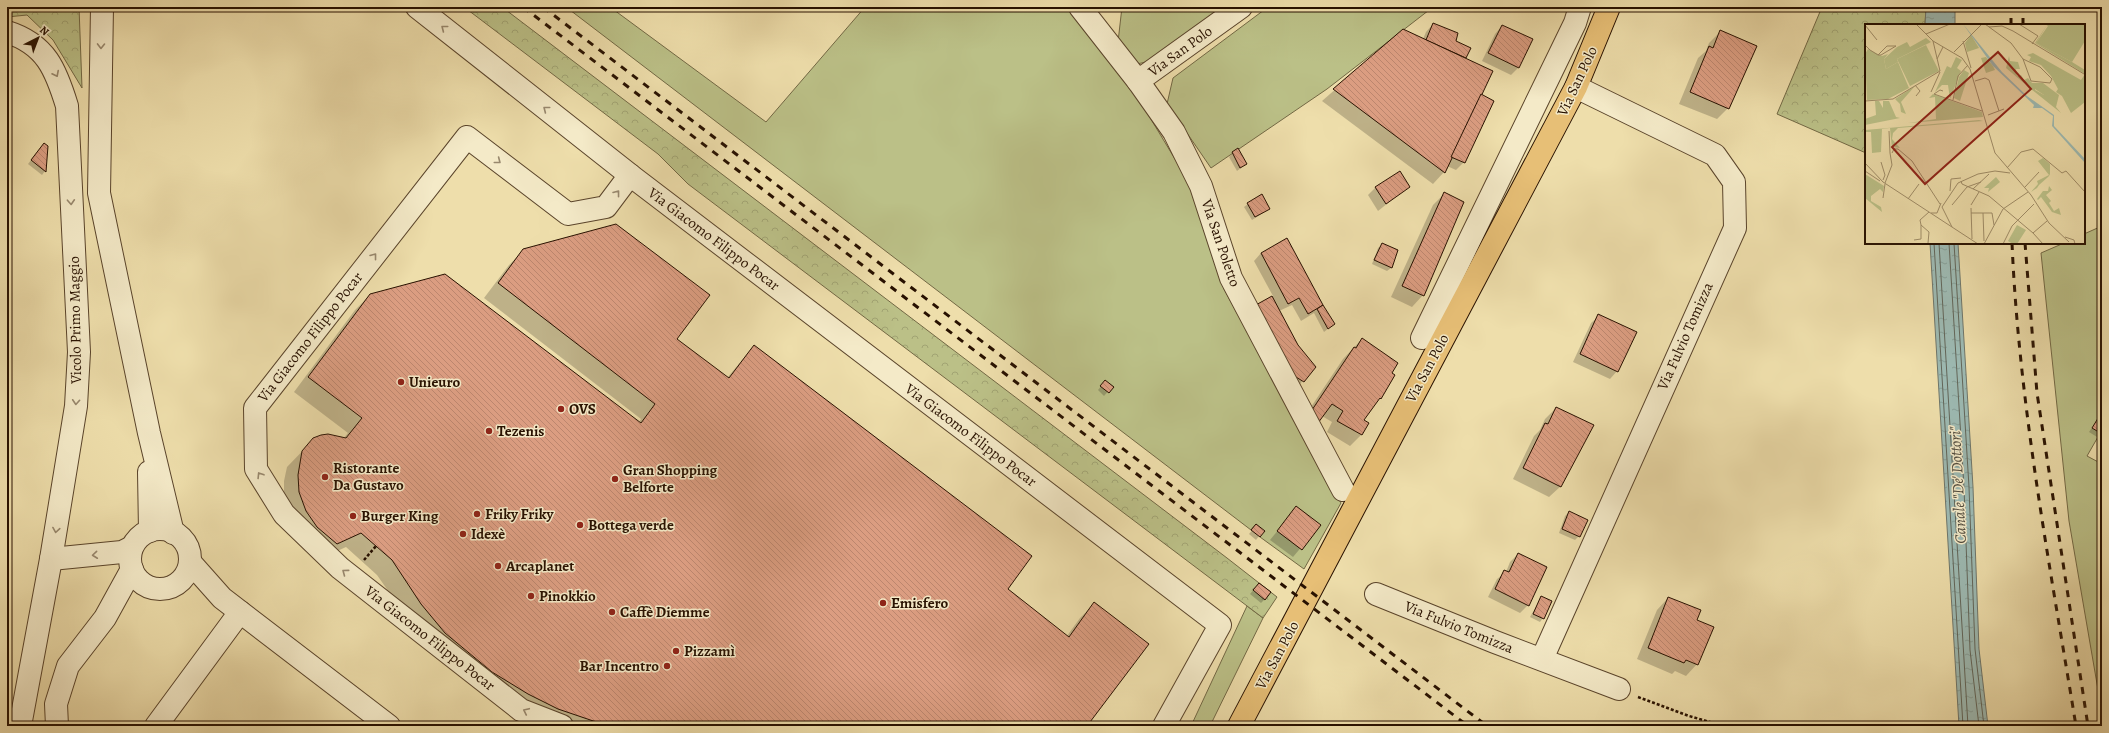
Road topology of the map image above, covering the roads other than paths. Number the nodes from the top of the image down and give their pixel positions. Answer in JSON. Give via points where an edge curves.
{"nodes":[{"id":1,"x":102,"y":7,"type":"edge"},
{"id":2,"x":417,"y":7,"type":"edge"},
{"id":3,"x":1080,"y":7,"type":"edge"},
{"id":4,"x":1241,"y":7,"type":"edge"},
{"id":5,"x":1580,"y":7,"type":"edge"},
{"id":6,"x":1609,"y":7,"type":"edge"},
{"id":7,"x":7,"y":32,"type":"edge"},
{"id":8,"x":1138,"y":81,"type":"junction"},
{"id":9,"x":1576,"y":87,"type":"junction"},
{"id":10,"x":630,"y":175,"type":"junction"},
{"id":11,"x":1422,"y":338,"type":"dead end"},
{"id":12,"x":149,"y":433,"type":"junction"},
{"id":13,"x":1343,"y":490,"type":"dead end"},
{"id":14,"x":150,"y":531,"type":"junction"},
{"id":15,"x":172,"y":532,"type":"junction"},
{"id":16,"x":132,"y":547,"type":"junction"},
{"id":17,"x":51,"y":559,"type":"junction"},
{"id":18,"x":190,"y":562,"type":"junction"},
{"id":19,"x":132,"y":569,"type":"junction"},
{"id":20,"x":180,"y":581,"type":"junction"},
{"id":21,"x":147,"y":586,"type":"junction"},
{"id":22,"x":1376,"y":594,"type":"dead end"},
{"id":23,"x":222,"y":598,"type":"junction"},
{"id":24,"x":240,"y":612,"type":"junction"},
{"id":25,"x":105,"y":618,"type":"junction"},
{"id":26,"x":1542,"y":660,"type":"junction"},
{"id":27,"x":1619,"y":689,"type":"road end"},
{"id":28,"x":20,"y":726,"type":"edge"},
{"id":29,"x":58,"y":726,"type":"edge"},
{"id":30,"x":156,"y":726,"type":"edge"},
{"id":31,"x":389,"y":726,"type":"edge"},
{"id":32,"x":562,"y":726,"type":"edge"},
{"id":33,"x":1164,"y":726,"type":"edge"},
{"id":34,"x":1239,"y":726,"type":"edge"}],
"edges":[{"from":1,"to":12,"type":"street","one_way":true,"via":[[99,193]]},
{"from":10,"to":2,"type":"street","name":"Via Giacomo Filippo Pocar","one_way":true},
{"from":3,"to":8,"type":"street","name":"Via San Poletto"},
{"from":4,"to":8,"type":"street","name":"Via San Polo"},
{"from":5,"to":11,"type":"street","via":[[1565,44]]},
{"from":6,"to":9,"type":"main road","name":"Via San Polo"},
{"from":7,"to":17,"type":"street","name":"Vicolo Primo Maggio","one_way":true,"via":[[27,40],[46,56],[58,76],[67,106],[79,352],[76,406]]},
{"from":8,"to":13,"type":"street","name":"Via San Poletto","via":[[1174,132],[1201,186],[1231,278]]},
{"from":9,"to":26,"type":"street","name":"Via Fulvio Tomizza","via":[[1715,155],[1734,182],[1735,228]]},
{"from":9,"to":34,"type":"main road","name":"Via San Polo"},
{"from":32,"to":10,"type":"street","name":"Via Giacomo Filippo Pocar","one_way":true,"via":[[521,710],[340,568],[284,514],[256,469],[255,408],[467,137],[568,214],[606,207]]},
{"from":10,"to":33,"type":"street","name":"Via Giacomo Filippo Pocar","via":[[1220,625]]},
{"from":12,"to":14,"type":"street"},
{"from":12,"to":15,"type":"street"},
{"from":14,"to":15,"type":"street"},
{"from":14,"to":16,"type":"street","via":[[142,535]]},
{"from":15,"to":18,"type":"street","via":[[186,544]]},
{"from":16,"to":17,"type":"street","one_way":true,"via":[[122,552]]},
{"from":16,"to":19,"type":"street"},
{"from":17,"to":28,"type":"street","name":"Vicolo Primo Maggio"},
{"from":18,"to":20,"type":"street"},
{"from":18,"to":23,"type":"street"},
{"from":19,"to":21,"type":"street"},
{"from":19,"to":25,"type":"street"},
{"from":20,"to":21,"type":"street","via":[[165,589]]},
{"from":20,"to":23,"type":"street"},
{"from":21,"to":25,"type":"street"},
{"from":22,"to":26,"type":"street","name":"Via Fulvio Tomizza"},
{"from":23,"to":24,"type":"street"},
{"from":24,"to":30,"type":"street"},
{"from":24,"to":31,"type":"street"},
{"from":25,"to":29,"type":"street","via":[[68,666],[56,704]]},
{"from":26,"to":27,"type":"street","name":"Via Fulvio Tomizza"}]}
